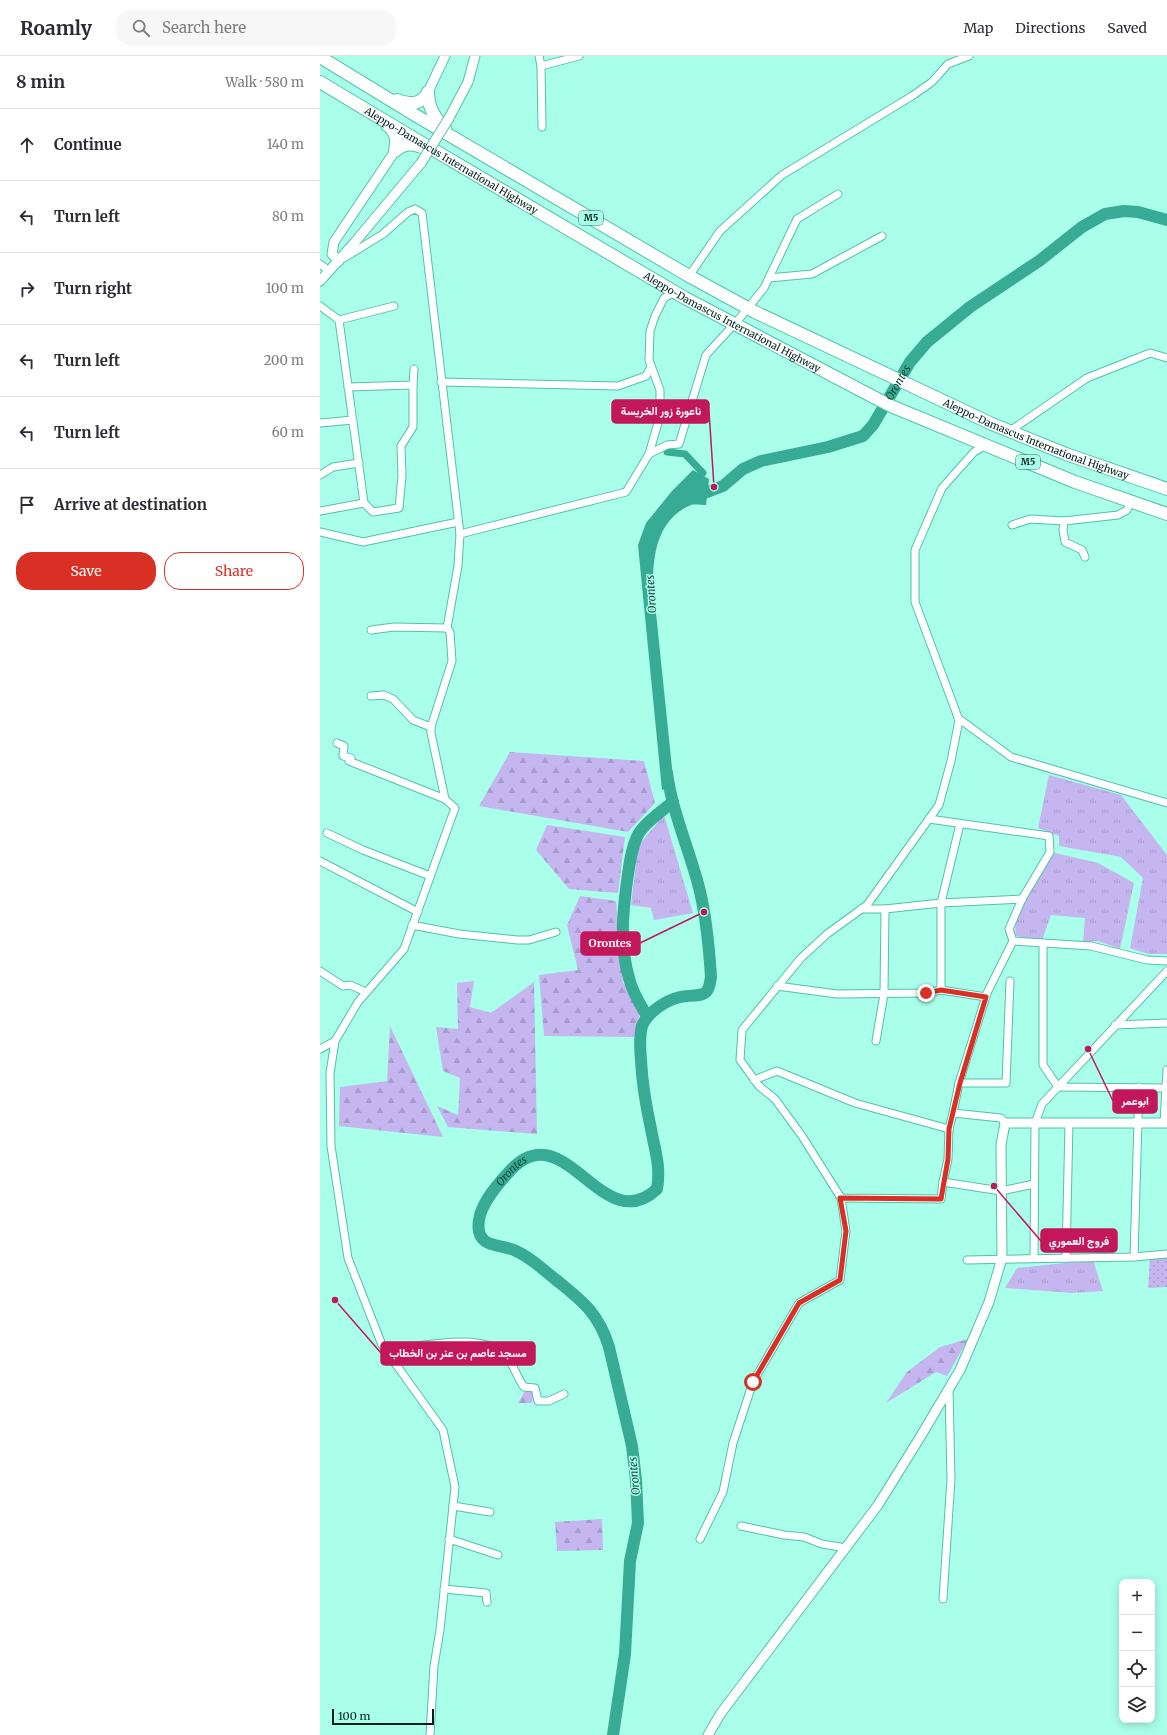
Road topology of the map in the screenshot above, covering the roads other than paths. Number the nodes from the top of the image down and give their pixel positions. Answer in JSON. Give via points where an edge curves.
{"nodes":[{"id":1,"x":445,"y":56,"type":"edge"},
{"id":2,"x":475,"y":56,"type":"edge"},
{"id":3,"x":539,"y":56,"type":"edge"},
{"id":4,"x":579,"y":56,"type":"edge"},
{"id":5,"x":969,"y":56,"type":"edge"},
{"id":6,"x":320,"y":57,"type":"edge"},
{"id":7,"x":541,"y":66,"type":"junction"},
{"id":8,"x":320,"y":82,"type":"edge"},
{"id":9,"x":428,"y":92,"type":"junction"},
{"id":10,"x":385,"y":96,"type":"junction"},
{"id":11,"x":374,"y":114,"type":"junction"},
{"id":12,"x":542,"y":127,"type":"dead end"},
{"id":13,"x":463,"y":143,"type":"junction"},
{"id":14,"x":395,"y":151,"type":"junction"},
{"id":15,"x":439,"y":153,"type":"junction"},
{"id":16,"x":838,"y":194,"type":"dead end"},
{"id":17,"x":882,"y":236,"type":"dead end"},
{"id":18,"x":339,"y":261,"type":"junction"},
{"id":19,"x":320,"y":264,"type":"edge"},
{"id":20,"x":329,"y":271,"type":"junction"},
{"id":21,"x":689,"y":276,"type":"junction"},
{"id":22,"x":769,"y":278,"type":"junction"},
{"id":23,"x":320,"y":281,"type":"edge"},
{"id":24,"x":675,"y":292,"type":"junction"},
{"id":25,"x":320,"y":306,"type":"edge"},
{"id":26,"x":394,"y":306,"type":"dead end"},
{"id":27,"x":748,"y":308,"type":"junction"},
{"id":28,"x":339,"y":320,"type":"junction"},
{"id":29,"x":735,"y":324,"type":"junction"},
{"id":30,"x":1167,"y":358,"type":"edge"},
{"id":31,"x":651,"y":367,"type":"junction"},
{"id":32,"x":414,"y":369,"type":"dead end"},
{"id":33,"x":442,"y":382,"type":"junction"},
{"id":34,"x":412,"y":385,"type":"junction"},
{"id":35,"x":348,"y":387,"type":"junction"},
{"id":36,"x":353,"y":420,"type":"junction"},
{"id":37,"x":320,"y":423,"type":"edge"},
{"id":38,"x":1010,"y":431,"type":"junction"},
{"id":39,"x":986,"y":445,"type":"junction"},
{"id":40,"x":650,"y":454,"type":"junction"},
{"id":41,"x":359,"y":463,"type":"junction"},
{"id":42,"x":320,"y":475,"type":"edge"},
{"id":43,"x":1167,"y":489,"type":"edge"},
{"id":44,"x":1131,"y":502,"type":"junction"},
{"id":45,"x":364,"y":503,"type":"junction"},
{"id":46,"x":320,"y":510,"type":"edge"},
{"id":47,"x":1167,"y":514,"type":"edge"},
{"id":48,"x":1064,"y":521,"type":"junction"},
{"id":49,"x":458,"y":522,"type":"junction"},
{"id":50,"x":1012,"y":525,"type":"dead end"},
{"id":51,"x":320,"y":532,"type":"edge"},
{"id":52,"x":460,"y":534,"type":"junction"},
{"id":53,"x":1085,"y":557,"type":"dead end"},
{"id":54,"x":447,"y":628,"type":"junction"},
{"id":55,"x":371,"y":630,"type":"dead end"},
{"id":56,"x":371,"y":696,"type":"dead end"},
{"id":57,"x":958,"y":718,"type":"junction"},
{"id":58,"x":431,"y":727,"type":"junction"},
{"id":59,"x":337,"y":743,"type":"dead end"},
{"id":60,"x":444,"y":800,"type":"junction"},
{"id":61,"x":1167,"y":803,"type":"edge"},
{"id":62,"x":929,"y":819,"type":"junction"},
{"id":63,"x":960,"y":824,"type":"junction"},
{"id":64,"x":327,"y":833,"type":"dead end"},
{"id":65,"x":320,"y":861,"type":"edge"},
{"id":66,"x":430,"y":876,"type":"junction"},
{"id":67,"x":1022,"y":899,"type":"junction"},
{"id":68,"x":941,"y":903,"type":"junction"},
{"id":69,"x":861,"y":909,"type":"junction"},
{"id":70,"x":885,"y":909,"type":"junction"},
{"id":71,"x":418,"y":912,"type":"junction"},
{"id":72,"x":412,"y":925,"type":"junction"},
{"id":73,"x":556,"y":932,"type":"dead end"},
{"id":74,"x":1013,"y":941,"type":"junction"},
{"id":75,"x":1043,"y":944,"type":"junction"},
{"id":76,"x":1167,"y":961,"type":"edge"},
{"id":77,"x":1167,"y":970,"type":"edge"},
{"id":78,"x":320,"y":971,"type":"edge"},
{"id":79,"x":1010,"y":981,"type":"dead end"},
{"id":80,"x":777,"y":986,"type":"junction"},
{"id":81,"x":941,"y":990,"type":"junction"},
{"id":82,"x":366,"y":992,"type":"junction"},
{"id":83,"x":884,"y":994,"type":"junction"},
{"id":84,"x":986,"y":997,"type":"junction"},
{"id":85,"x":1167,"y":1023,"type":"edge"},
{"id":86,"x":1115,"y":1025,"type":"junction"},
{"id":87,"x":335,"y":1041,"type":"junction"},
{"id":88,"x":876,"y":1041,"type":"dead end"},
{"id":89,"x":320,"y":1048,"type":"edge"},
{"id":90,"x":1167,"y":1070,"type":"edge"},
{"id":91,"x":754,"y":1080,"type":"junction"},
{"id":92,"x":960,"y":1083,"type":"junction"},
{"id":93,"x":1058,"y":1087,"type":"junction"},
{"id":94,"x":1139,"y":1087,"type":"junction"},
{"id":95,"x":1166,"y":1088,"type":"junction"},
{"id":96,"x":953,"y":1113,"type":"junction"},
{"id":97,"x":1005,"y":1123,"type":"junction"},
{"id":98,"x":1035,"y":1123,"type":"junction"},
{"id":99,"x":1069,"y":1123,"type":"junction"},
{"id":100,"x":1138,"y":1123,"type":"junction"},
{"id":101,"x":1166,"y":1123,"type":"edge"},
{"id":102,"x":949,"y":1129,"type":"junction"},
{"id":103,"x":942,"y":1182,"type":"junction"},
{"id":104,"x":1034,"y":1184,"type":"junction"},
{"id":105,"x":1000,"y":1191,"type":"junction"},
{"id":106,"x":840,"y":1198,"type":"junction"},
{"id":107,"x":1167,"y":1254,"type":"edge"},
{"id":108,"x":1134,"y":1257,"type":"junction"},
{"id":109,"x":1002,"y":1258,"type":"junction"},
{"id":110,"x":1034,"y":1258,"type":"junction"},
{"id":111,"x":1066,"y":1258,"type":"junction"},
{"id":112,"x":967,"y":1260,"type":"dead end"},
{"id":113,"x":386,"y":1350,"type":"junction"},
{"id":114,"x":949,"y":1389,"type":"junction"},
{"id":115,"x":564,"y":1394,"type":"dead end"},
{"id":116,"x":453,"y":1506,"type":"junction"},
{"id":117,"x":490,"y":1512,"type":"dead end"},
{"id":118,"x":741,"y":1526,"type":"dead end"},
{"id":119,"x":449,"y":1539,"type":"junction"},
{"id":120,"x":700,"y":1539,"type":"dead end"},
{"id":121,"x":846,"y":1548,"type":"junction"},
{"id":122,"x":498,"y":1555,"type":"dead end"},
{"id":123,"x":444,"y":1589,"type":"junction"},
{"id":124,"x":943,"y":1599,"type":"dead end"},
{"id":125,"x":487,"y":1602,"type":"dead end"},
{"id":126,"x":430,"y":1735,"type":"edge"},
{"id":127,"x":708,"y":1735,"type":"edge"}],
"edges":[{"from":1,"to":9,"type":"street"},
{"from":2,"to":18,"type":"street","bridge":true,"via":[[468,82],[421,163]]},
{"from":3,"to":7,"type":"street"},
{"from":4,"to":7,"type":"street"},
{"from":5,"to":21,"type":"street","via":[[948,64],[932,82],[912,96],[782,175],[720,231]]},
{"from":6,"to":10,"type":"highway","name":"Aleppo-Damascus International Highway","number":"M5"},
{"from":7,"to":12,"type":"street"},
{"from":8,"to":11,"type":"highway","name":"Aleppo-Damascus International Highway","number":"M5"},
{"from":9,"to":10,"type":"highway","via":[[424,99],[413,104]]},
{"from":9,"to":13,"type":"highway","via":[[428,102],[438,121]]},
{"from":10,"to":13,"type":"highway","name":"Aleppo-Damascus International Highway","number":"M5"},
{"from":11,"to":14,"type":"highway","via":[[392,128],[396,136]]},
{"from":11,"to":15,"type":"highway","name":"Aleppo-Damascus International Highway","number":"M5"},
{"from":13,"to":21,"type":"highway","name":"Aleppo-Damascus International Highway","number":"M5"},
{"from":14,"to":15,"type":"highway","via":[[401,146],[414,144]]},
{"from":14,"to":18,"type":"street","via":[[334,242],[332,254]]},
{"from":15,"to":24,"type":"highway","name":"Aleppo-Damascus International Highway","number":"M5"},
{"from":16,"to":22,"type":"street","via":[[797,220]]},
{"from":17,"to":22,"type":"street","via":[[812,274]]},
{"from":18,"to":20,"type":"street"},
{"from":18,"to":33,"type":"street","via":[[383,234],[408,212],[415,209],[422,214]]},
{"from":19,"to":20,"type":"street"},
{"from":20,"to":23,"type":"street"},
{"from":21,"to":27,"type":"highway","name":"Aleppo-Damascus International Highway","number":"M5"},
{"from":22,"to":27,"type":"street"},
{"from":24,"to":29,"type":"highway","name":"Aleppo-Damascus International Highway","number":"M5"},
{"from":24,"to":31,"type":"street","via":[[664,298],[650,331]]},
{"from":25,"to":28,"type":"street"},
{"from":26,"to":28,"type":"street"},
{"from":27,"to":29,"type":"street"},
{"from":27,"to":38,"type":"highway","name":"Aleppo-Damascus International Highway","number":"M5"},
{"from":28,"to":35,"type":"street"},
{"from":29,"to":39,"type":"highway","name":"Aleppo-Damascus International Highway","number":"M5","via":[[891,406]]},
{"from":29,"to":40,"type":"street","via":[[706,354],[680,444],[667,445]]},
{"from":30,"to":38,"type":"street","via":[[1150,354],[1087,378]]},
{"from":31,"to":33,"type":"street","via":[[646,376],[618,386]]},
{"from":31,"to":40,"type":"street","via":[[660,390],[660,416]]},
{"from":32,"to":34,"type":"street"},
{"from":33,"to":49,"type":"street"},
{"from":34,"to":35,"type":"street"},
{"from":34,"to":45,"type":"street","via":[[413,427],[401,446],[399,508],[373,512]]},
{"from":35,"to":36,"type":"street"},
{"from":36,"to":37,"type":"street"},
{"from":36,"to":41,"type":"street"},
{"from":38,"to":43,"type":"highway","name":"Aleppo-Damascus International Highway","number":"M5","via":[[1066,454]]},
{"from":39,"to":44,"type":"highway","name":"Aleppo-Damascus International Highway","number":"M5"},
{"from":39,"to":57,"type":"street","via":[[974,452],[942,488],[915,550],[915,602]]},
{"from":40,"to":52,"type":"street","via":[[626,492]]},
{"from":41,"to":42,"type":"street","via":[[333,467]]},
{"from":41,"to":45,"type":"street"},
{"from":44,"to":47,"type":"highway","name":"Aleppo-Damascus International Highway","number":"M5"},
{"from":44,"to":48,"type":"street","via":[[1127,510],[1118,515]]},
{"from":45,"to":46,"type":"street"},
{"from":48,"to":50,"type":"street","via":[[1030,519]]},
{"from":48,"to":53,"type":"street","via":[[1062,530],[1065,542],[1082,550]]},
{"from":49,"to":51,"type":"street","via":[[363,542]]},
{"from":49,"to":52,"type":"street"},
{"from":52,"to":54,"type":"street","via":[[458,566]]},
{"from":54,"to":55,"type":"street","via":[[394,627]]},
{"from":54,"to":58,"type":"street","via":[[450,632],[452,661]]},
{"from":56,"to":58,"type":"street","via":[[384,695],[392,699],[413,720]]},
{"from":57,"to":61,"type":"street","via":[[1010,757]]},
{"from":57,"to":62,"type":"street","via":[[951,761],[939,805]]},
{"from":58,"to":60,"type":"street"},
{"from":59,"to":60,"type":"street","via":[[344,746],[343,756],[351,758],[350,761]]},
{"from":60,"to":66,"type":"street","via":[[455,808]]},
{"from":62,"to":63,"type":"street"},
{"from":62,"to":69,"type":"street"},
{"from":63,"to":67,"type":"street","via":[[1049,836],[1050,852]]},
{"from":63,"to":68,"type":"street"},
{"from":64,"to":66,"type":"street"},
{"from":65,"to":71,"type":"street"},
{"from":66,"to":71,"type":"street"},
{"from":67,"to":68,"type":"street"},
{"from":67,"to":74,"type":"street","via":[[1009,929]]},
{"from":68,"to":70,"type":"street"},
{"from":68,"to":81,"type":"street"},
{"from":69,"to":70,"type":"street"},
{"from":69,"to":80,"type":"street","via":[[827,934]]},
{"from":70,"to":83,"type":"street"},
{"from":71,"to":72,"type":"street"},
{"from":72,"to":73,"type":"street","via":[[459,934],[517,940],[529,940]]},
{"from":72,"to":82,"type":"street","via":[[404,949]]},
{"from":74,"to":75,"type":"street"},
{"from":74,"to":84,"type":"street"},
{"from":75,"to":76,"type":"street","via":[[1091,946],[1147,960]]},
{"from":75,"to":93,"type":"street","via":[[1043,1065]]},
{"from":77,"to":86,"type":"street"},
{"from":78,"to":82,"type":"street","via":[[343,986],[350,985]]},
{"from":79,"to":92,"type":"street","via":[[1006,1083]]},
{"from":80,"to":83,"type":"street","via":[[837,994]]},
{"from":80,"to":91,"type":"street","via":[[742,1030],[740,1060]]},
{"from":81,"to":83,"type":"street"},
{"from":81,"to":84,"type":"street"},
{"from":82,"to":87,"type":"street"},
{"from":83,"to":88,"type":"street"},
{"from":84,"to":92,"type":"street"},
{"from":85,"to":86,"type":"street"},
{"from":86,"to":93,"type":"street"},
{"from":87,"to":89,"type":"street"},
{"from":87,"to":113,"type":"street","via":[[330,1073],[331,1146],[348,1258]]},
{"from":90,"to":95,"type":"street"},
{"from":91,"to":102,"type":"street","via":[[777,1071],[855,1103]]},
{"from":91,"to":106,"type":"street","via":[[774,1099],[802,1136]]},
{"from":92,"to":96,"type":"street"},
{"from":93,"to":94,"type":"street"},
{"from":93,"to":98,"type":"street","via":[[1042,1104]]},
{"from":94,"to":95,"type":"street"},
{"from":94,"to":100,"type":"street"},
{"from":95,"to":101,"type":"street"},
{"from":96,"to":97,"type":"street","via":[[1001,1118]]},
{"from":96,"to":102,"type":"street"},
{"from":97,"to":98,"type":"street"},
{"from":97,"to":105,"type":"street","via":[[1001,1145]]},
{"from":98,"to":99,"type":"street"},
{"from":98,"to":104,"type":"street"},
{"from":99,"to":100,"type":"street"},
{"from":99,"to":111,"type":"street"},
{"from":100,"to":101,"type":"street"},
{"from":100,"to":108,"type":"street"},
{"from":102,"to":103,"type":"street","via":[[948,1159]]},
{"from":103,"to":105,"type":"street"},
{"from":103,"to":106,"type":"street","via":[[941,1199]]},
{"from":104,"to":105,"type":"street"},
{"from":104,"to":110,"type":"street"},
{"from":105,"to":109,"type":"street"},
{"from":106,"to":120,"type":"street","via":[[846,1231],[840,1280],[799,1303],[753,1382],[733,1443],[723,1492]]},
{"from":107,"to":108,"type":"street"},
{"from":108,"to":111,"type":"street"},
{"from":109,"to":110,"type":"street"},
{"from":109,"to":112,"type":"street"},
{"from":109,"to":114,"type":"street","via":[[989,1302],[960,1370]]},
{"from":110,"to":111,"type":"street"},
{"from":113,"to":115,"type":"street","via":[[443,1342],[471,1342],[494,1348],[505,1355],[524,1388],[534,1388],[538,1401],[549,1401]]},
{"from":113,"to":116,"type":"street","via":[[443,1430],[455,1487]]},
{"from":114,"to":121,"type":"street","via":[[878,1505]]},
{"from":114,"to":124,"type":"street","via":[[951,1479]]},
{"from":116,"to":117,"type":"street"},
{"from":116,"to":119,"type":"street"},
{"from":118,"to":121,"type":"street"},
{"from":119,"to":122,"type":"street"},
{"from":119,"to":123,"type":"street"},
{"from":121,"to":127,"type":"street","via":[[721,1713]]},
{"from":123,"to":125,"type":"street","via":[[486,1593]]},
{"from":123,"to":126,"type":"street","via":[[434,1666]]}]}
